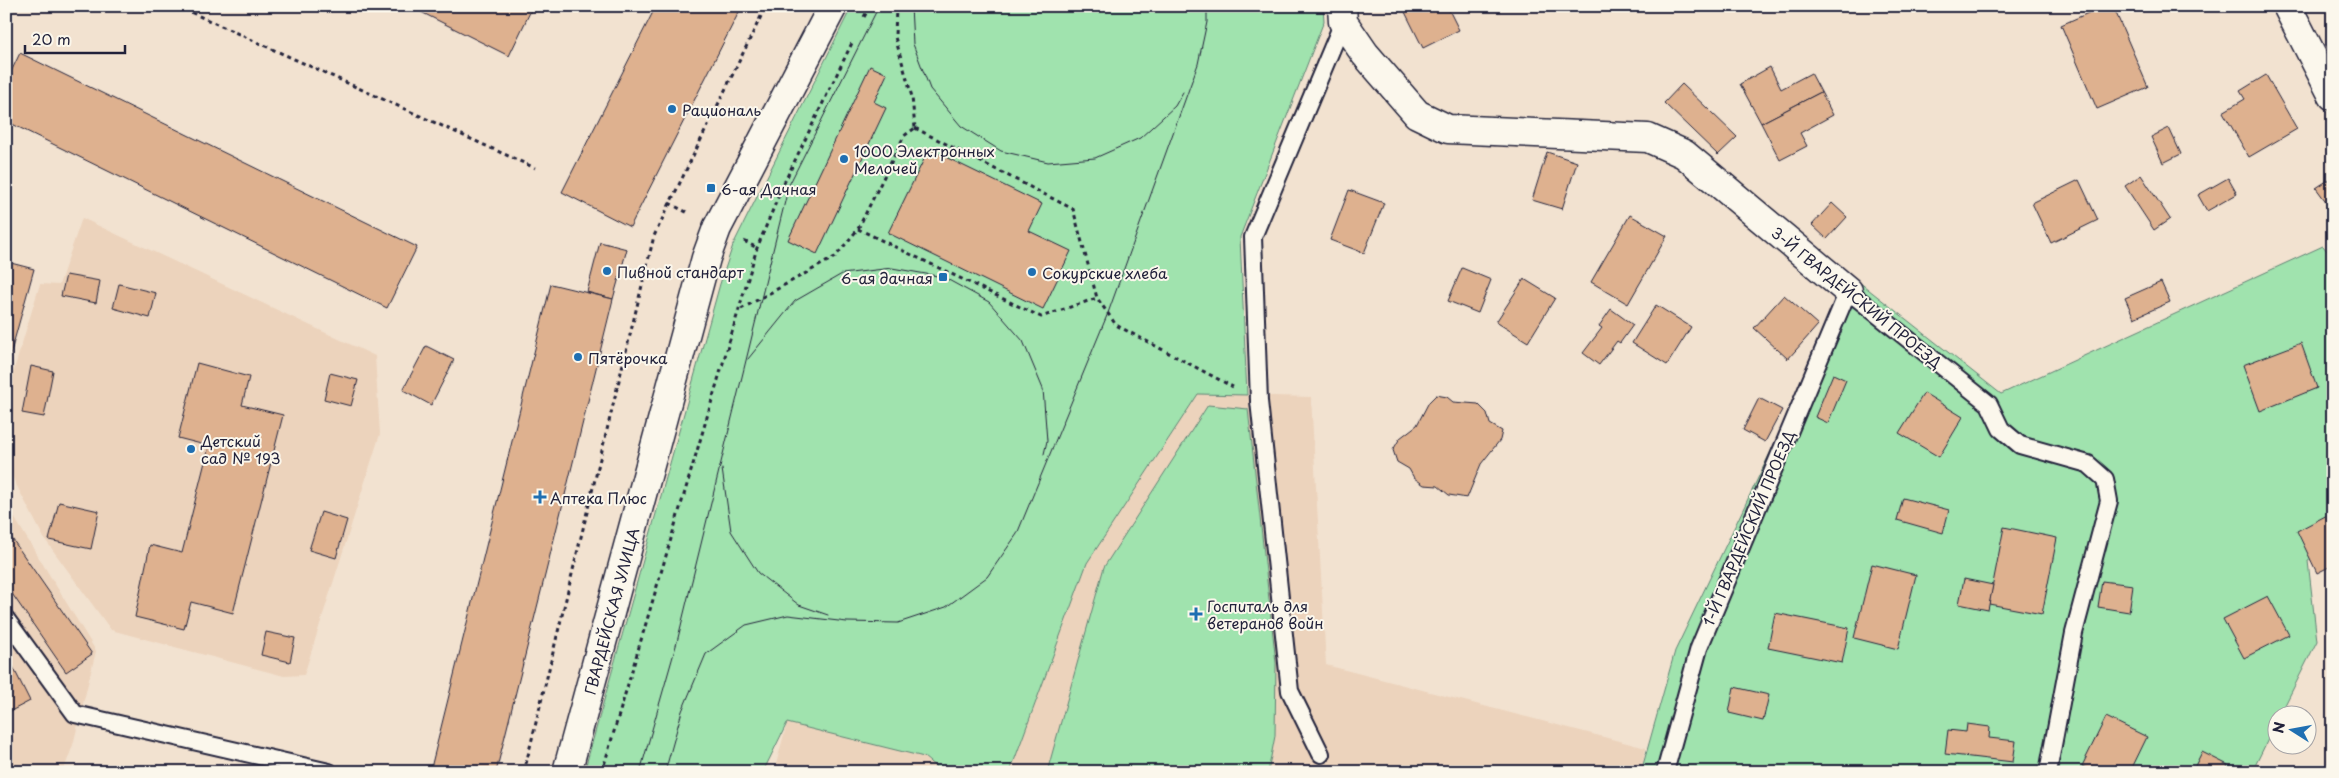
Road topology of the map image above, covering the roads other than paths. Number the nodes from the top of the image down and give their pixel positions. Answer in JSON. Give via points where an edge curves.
{"nodes":[{"id":1,"x":832,"y":6,"type":"edge"},
{"id":2,"x":2287,"y":6,"type":"edge"},
{"id":3,"x":1343,"y":14,"type":"edge"},
{"id":4,"x":2333,"y":96,"type":"edge"},
{"id":5,"x":1848,"y":291,"type":"junction"},
{"id":6,"x":6,"y":619,"type":"edge"},
{"id":7,"x":1321,"y":754,"type":"dead end"},
{"id":8,"x":328,"y":772,"type":"edge"},
{"id":9,"x":567,"y":772,"type":"edge"},
{"id":10,"x":1665,"y":772,"type":"edge"},
{"id":11,"x":2048,"y":772,"type":"edge"}],
"edges":[{"from":1,"to":9,"type":"street","name":"ГВАРДЕЙСКАЯ УЛИЦА","via":[[717,228],[706,258]]},
{"from":2,"to":4,"type":"street"},
{"from":3,"to":5,"type":"street","name":"3-Й ГВАРДЕЙСКИЙ ПРОЕЗД","via":[[1365,54],[1417,114],[1448,129],[1648,138],[1684,154]]},
{"from":3,"to":7,"type":"lane","via":[[1252,238],[1259,401],[1290,691]]},
{"from":5,"to":10,"type":"lane","name":"1-Й ГВАРДЕЙСКИЙ ПРОЕЗД","via":[[1698,648]]},
{"from":5,"to":11,"type":"lane","name":"3-Й ГВАРДЕЙСКИЙ ПРОЕЗД","via":[[1989,404],[2001,430],[2020,445],[2088,464],[2105,479],[2109,501],[2074,633]]},
{"from":6,"to":8,"type":"lane","via":[[75,714]]}]}
